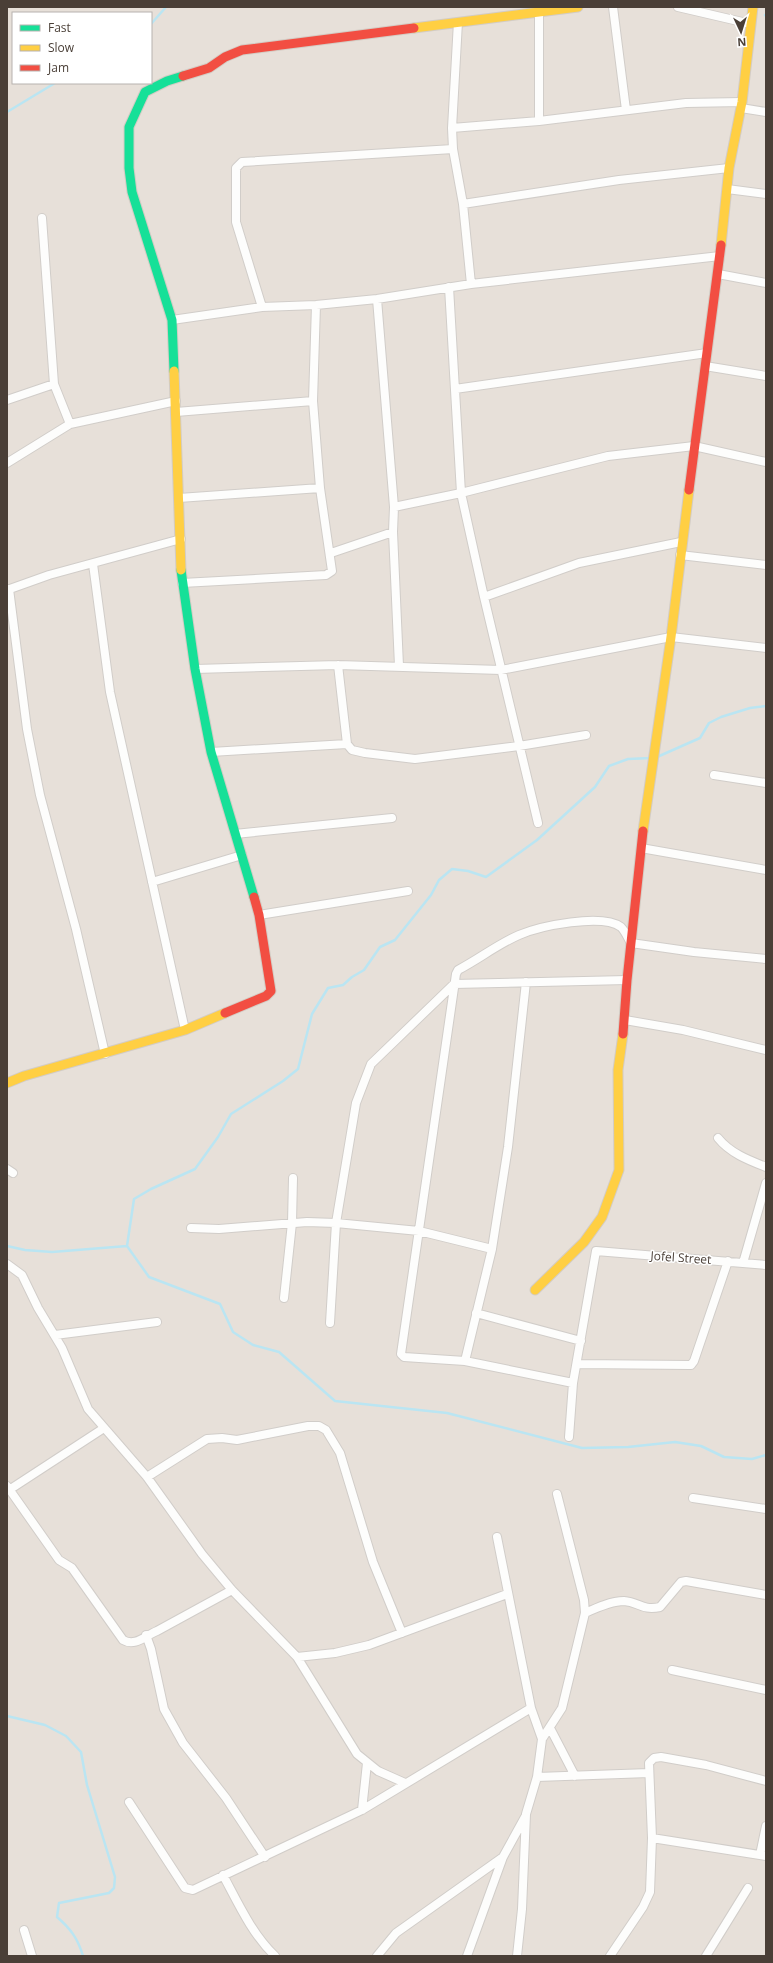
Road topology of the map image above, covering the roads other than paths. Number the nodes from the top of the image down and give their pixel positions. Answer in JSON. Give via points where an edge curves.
{"nodes":[{"id":1,"x":578,"y":7,"type":"edge"},
{"id":2,"x":613,"y":7,"type":"edge"},
{"id":3,"x":678,"y":7,"type":"edge"},
{"id":4,"x":753,"y":7,"type":"edge"},
{"id":5,"x":539,"y":12,"type":"junction"},
{"id":6,"x":458,"y":22,"type":"junction"},
{"id":7,"x":751,"y":24,"type":"junction"},
{"id":8,"x":741,"y":105,"type":"junction"},
{"id":9,"x":626,"y":110,"type":"junction"},
{"id":10,"x":766,"y":112,"type":"edge"},
{"id":11,"x":539,"y":121,"type":"junction"},
{"id":12,"x":452,"y":128,"type":"junction"},
{"id":13,"x":453,"y":148,"type":"junction"},
{"id":14,"x":729,"y":168,"type":"junction"},
{"id":15,"x":727,"y":189,"type":"junction"},
{"id":16,"x":766,"y":194,"type":"edge"},
{"id":17,"x":464,"y":204,"type":"junction"},
{"id":18,"x":42,"y":218,"type":"dead end"},
{"id":19,"x":720,"y":256,"type":"junction"},
{"id":20,"x":718,"y":274,"type":"junction"},
{"id":21,"x":766,"y":283,"type":"edge"},
{"id":22,"x":471,"y":284,"type":"junction"},
{"id":23,"x":449,"y":287,"type":"junction"},
{"id":24,"x":377,"y":299,"type":"junction"},
{"id":25,"x":316,"y":305,"type":"junction"},
{"id":26,"x":262,"y":307,"type":"junction"},
{"id":27,"x":172,"y":320,"type":"junction"},
{"id":28,"x":707,"y":353,"type":"junction"},
{"id":29,"x":705,"y":366,"type":"junction"},
{"id":30,"x":766,"y":376,"type":"edge"},
{"id":31,"x":54,"y":384,"type":"junction"},
{"id":32,"x":455,"y":389,"type":"junction"},
{"id":33,"x":7,"y":400,"type":"edge"},
{"id":34,"x":176,"y":401,"type":"junction"},
{"id":35,"x":313,"y":401,"type":"junction"},
{"id":36,"x":176,"y":412,"type":"junction"},
{"id":37,"x":70,"y":424,"type":"junction"},
{"id":38,"x":694,"y":446,"type":"junction"},
{"id":39,"x":766,"y":462,"type":"edge"},
{"id":40,"x":7,"y":463,"type":"edge"},
{"id":41,"x":320,"y":488,"type":"junction"},
{"id":42,"x":461,"y":493,"type":"junction"},
{"id":43,"x":179,"y":498,"type":"junction"},
{"id":44,"x":394,"y":507,"type":"junction"},
{"id":45,"x":393,"y":532,"type":"junction"},
{"id":46,"x":181,"y":539,"type":"junction"},
{"id":47,"x":681,"y":542,"type":"junction"},
{"id":48,"x":331,"y":553,"type":"junction"},
{"id":49,"x":680,"y":555,"type":"junction"},
{"id":50,"x":93,"y":564,"type":"junction"},
{"id":51,"x":766,"y":565,"type":"edge"},
{"id":52,"x":182,"y":583,"type":"junction"},
{"id":53,"x":8,"y":589,"type":"edge"},
{"id":54,"x":484,"y":597,"type":"junction"},
{"id":55,"x":671,"y":637,"type":"junction"},
{"id":56,"x":766,"y":648,"type":"edge"},
{"id":57,"x":338,"y":665,"type":"junction"},
{"id":58,"x":399,"y":666,"type":"junction"},
{"id":59,"x":195,"y":669,"type":"junction"},
{"id":60,"x":501,"y":670,"type":"junction"},
{"id":61,"x":586,"y":735,"type":"dead end"},
{"id":62,"x":347,"y":744,"type":"junction"},
{"id":63,"x":519,"y":746,"type":"junction"},
{"id":64,"x":211,"y":752,"type":"junction"},
{"id":65,"x":714,"y":775,"type":"dead end"},
{"id":66,"x":766,"y":783,"type":"edge"},
{"id":67,"x":392,"y":818,"type":"dead end"},
{"id":68,"x":538,"y":823,"type":"dead end"},
{"id":69,"x":235,"y":834,"type":"junction"},
{"id":70,"x":641,"y":848,"type":"junction"},
{"id":71,"x":242,"y":855,"type":"junction"},
{"id":72,"x":766,"y":870,"type":"edge"},
{"id":73,"x":152,"y":882,"type":"junction"},
{"id":74,"x":408,"y":891,"type":"dead end"},
{"id":75,"x":259,"y":915,"type":"junction"},
{"id":76,"x":631,"y":943,"type":"junction"},
{"id":77,"x":766,"y":959,"type":"edge"},
{"id":78,"x":627,"y":980,"type":"junction"},
{"id":79,"x":526,"y":982,"type":"junction"},
{"id":80,"x":454,"y":984,"type":"junction"},
{"id":81,"x":625,"y":1020,"type":"junction"},
{"id":82,"x":184,"y":1030,"type":"junction"},
{"id":83,"x":766,"y":1050,"type":"edge"},
{"id":84,"x":105,"y":1054,"type":"junction"},
{"id":85,"x":7,"y":1083,"type":"edge"},
{"id":86,"x":718,"y":1138,"type":"dead end"},
{"id":87,"x":766,"y":1167,"type":"edge"},
{"id":88,"x":293,"y":1178,"type":"dead end"},
{"id":89,"x":765,"y":1188,"type":"edge"},
{"id":90,"x":292,"y":1223,"type":"junction"},
{"id":91,"x":336,"y":1223,"type":"junction"},
{"id":92,"x":190,"y":1228,"type":"dead end"},
{"id":93,"x":419,"y":1232,"type":"junction"},
{"id":94,"x":492,"y":1249,"type":"junction"},
{"id":95,"x":728,"y":1262,"type":"junction"},
{"id":96,"x":743,"y":1263,"type":"junction"},
{"id":97,"x":7,"y":1264,"type":"edge"},
{"id":98,"x":766,"y":1265,"type":"edge"},
{"id":99,"x":536,"y":1290,"type":"dead end"},
{"id":100,"x":284,"y":1298,"type":"dead end"},
{"id":101,"x":476,"y":1313,"type":"junction"},
{"id":102,"x":157,"y":1322,"type":"dead end"},
{"id":103,"x":330,"y":1323,"type":"dead end"},
{"id":104,"x":54,"y":1335,"type":"junction"},
{"id":105,"x":581,"y":1341,"type":"junction"},
{"id":106,"x":465,"y":1361,"type":"junction"},
{"id":107,"x":577,"y":1364,"type":"junction"},
{"id":108,"x":573,"y":1383,"type":"junction"},
{"id":109,"x":104,"y":1428,"type":"junction"},
{"id":110,"x":569,"y":1437,"type":"dead end"},
{"id":111,"x":148,"y":1477,"type":"junction"},
{"id":112,"x":8,"y":1488,"type":"edge"},
{"id":113,"x":557,"y":1494,"type":"dead end"},
{"id":114,"x":693,"y":1498,"type":"dead end"},
{"id":115,"x":766,"y":1509,"type":"edge"},
{"id":116,"x":497,"y":1537,"type":"dead end"},
{"id":117,"x":232,"y":1590,"type":"junction"},
{"id":118,"x":508,"y":1594,"type":"junction"},
{"id":119,"x":766,"y":1595,"type":"edge"},
{"id":120,"x":584,"y":1612,"type":"junction"},
{"id":121,"x":402,"y":1633,"type":"junction"},
{"id":122,"x":146,"y":1635,"type":"junction"},
{"id":123,"x":297,"y":1656,"type":"junction"},
{"id":124,"x":672,"y":1670,"type":"dead end"},
{"id":125,"x":766,"y":1690,"type":"edge"},
{"id":126,"x":531,"y":1708,"type":"junction"},
{"id":127,"x":550,"y":1728,"type":"junction"},
{"id":128,"x":542,"y":1739,"type":"junction"},
{"id":129,"x":367,"y":1763,"type":"junction"},
{"id":130,"x":649,"y":1773,"type":"junction"},
{"id":131,"x":575,"y":1776,"type":"junction"},
{"id":132,"x":537,"y":1777,"type":"junction"},
{"id":133,"x":766,"y":1781,"type":"edge"},
{"id":134,"x":405,"y":1783,"type":"junction"},
{"id":135,"x":129,"y":1802,"type":"dead end"},
{"id":136,"x":362,"y":1810,"type":"junction"},
{"id":137,"x":526,"y":1814,"type":"junction"},
{"id":138,"x":766,"y":1826,"type":"edge"},
{"id":139,"x":652,"y":1838,"type":"junction"},
{"id":140,"x":763,"y":1856,"type":"edge"},
{"id":141,"x":265,"y":1857,"type":"junction"},
{"id":142,"x":502,"y":1857,"type":"junction"},
{"id":143,"x":223,"y":1875,"type":"junction"},
{"id":144,"x":748,"y":1888,"type":"dead end"},
{"id":145,"x":24,"y":1930,"type":"dead end"},
{"id":146,"x":32,"y":1956,"type":"edge"},
{"id":147,"x":275,"y":1956,"type":"edge"},
{"id":148,"x":377,"y":1956,"type":"edge"},
{"id":149,"x":467,"y":1956,"type":"edge"},
{"id":150,"x":517,"y":1956,"type":"edge"},
{"id":151,"x":610,"y":1956,"type":"edge"},
{"id":152,"x":706,"y":1956,"type":"edge"}],
"edges":[{"from":1,"to":5,"type":"street"},
{"from":2,"to":9,"type":"street"},
{"from":3,"to":7,"type":"street"},
{"from":4,"to":7,"type":"street"},
{"from":5,"to":6,"type":"street"},
{"from":5,"to":11,"type":"street"},
{"from":6,"to":12,"type":"street"},
{"from":6,"to":27,"type":"street","via":[[242,50],[225,57],[210,68],[167,81],[145,92],[129,127],[129,168],[132,192]]},
{"from":7,"to":8,"type":"street"},
{"from":8,"to":9,"type":"street","via":[[686,103]]},
{"from":8,"to":10,"type":"street"},
{"from":8,"to":14,"type":"street"},
{"from":9,"to":11,"type":"street"},
{"from":11,"to":12,"type":"street"},
{"from":12,"to":13,"type":"street"},
{"from":13,"to":17,"type":"street"},
{"from":13,"to":26,"type":"street","via":[[239,164],[236,168],[236,222]]},
{"from":14,"to":15,"type":"street"},
{"from":14,"to":17,"type":"street","via":[[619,180]]},
{"from":15,"to":16,"type":"street"},
{"from":15,"to":19,"type":"street"},
{"from":17,"to":22,"type":"street"},
{"from":18,"to":31,"type":"street"},
{"from":19,"to":20,"type":"street"},
{"from":19,"to":22,"type":"street"},
{"from":20,"to":21,"type":"street"},
{"from":20,"to":28,"type":"street"},
{"from":22,"to":23,"type":"street"},
{"from":23,"to":24,"type":"street"},
{"from":23,"to":32,"type":"street"},
{"from":24,"to":25,"type":"street"},
{"from":24,"to":44,"type":"street"},
{"from":25,"to":26,"type":"street"},
{"from":25,"to":35,"type":"street"},
{"from":26,"to":27,"type":"street"},
{"from":27,"to":34,"type":"street"},
{"from":28,"to":29,"type":"street"},
{"from":28,"to":32,"type":"street"},
{"from":29,"to":30,"type":"street"},
{"from":29,"to":38,"type":"street"},
{"from":31,"to":33,"type":"street"},
{"from":31,"to":37,"type":"street"},
{"from":32,"to":42,"type":"street"},
{"from":34,"to":36,"type":"street"},
{"from":34,"to":37,"type":"street"},
{"from":35,"to":36,"type":"street"},
{"from":35,"to":41,"type":"street"},
{"from":36,"to":43,"type":"street"},
{"from":37,"to":40,"type":"street"},
{"from":38,"to":39,"type":"street"},
{"from":38,"to":42,"type":"street","via":[[608,456]]},
{"from":38,"to":47,"type":"street"},
{"from":41,"to":43,"type":"street"},
{"from":41,"to":48,"type":"street"},
{"from":42,"to":44,"type":"street"},
{"from":42,"to":54,"type":"street"},
{"from":43,"to":46,"type":"street"},
{"from":44,"to":45,"type":"street"},
{"from":45,"to":48,"type":"street"},
{"from":45,"to":58,"type":"street"},
{"from":46,"to":50,"type":"street"},
{"from":46,"to":52,"type":"street"},
{"from":47,"to":49,"type":"street"},
{"from":47,"to":54,"type":"street","via":[[579,563]]},
{"from":48,"to":52,"type":"street","via":[[332,571],[326,575]]},
{"from":49,"to":51,"type":"street"},
{"from":49,"to":55,"type":"street"},
{"from":50,"to":53,"type":"street"},
{"from":50,"to":73,"type":"street","via":[[110,692]]},
{"from":52,"to":59,"type":"street"},
{"from":53,"to":84,"type":"street","via":[[27,729],[40,795],[76,930]]},
{"from":54,"to":60,"type":"street"},
{"from":55,"to":56,"type":"street"},
{"from":55,"to":60,"type":"street"},
{"from":55,"to":70,"type":"street"},
{"from":57,"to":58,"type":"street"},
{"from":57,"to":59,"type":"street"},
{"from":57,"to":62,"type":"street"},
{"from":58,"to":60,"type":"street"},
{"from":59,"to":64,"type":"street"},
{"from":60,"to":63,"type":"street"},
{"from":61,"to":63,"type":"street"},
{"from":62,"to":63,"type":"street","via":[[352,750],[365,754],[415,759]]},
{"from":62,"to":64,"type":"street"},
{"from":63,"to":68,"type":"street"},
{"from":64,"to":69,"type":"street"},
{"from":65,"to":66,"type":"street"},
{"from":67,"to":69,"type":"street"},
{"from":69,"to":71,"type":"street"},
{"from":70,"to":72,"type":"street"},
{"from":70,"to":76,"type":"street"},
{"from":71,"to":73,"type":"street"},
{"from":71,"to":75,"type":"street"},
{"from":73,"to":82,"type":"street"},
{"from":74,"to":75,"type":"street"},
{"from":75,"to":82,"type":"street","via":[[270,994]]},
{"from":76,"to":77,"type":"street"},
{"from":76,"to":78,"type":"street"},
{"from":76,"to":80,"type":"street","via":[[621,928],[602,921],[548,926],[520,935],[458,970]]},
{"from":78,"to":79,"type":"street"},
{"from":78,"to":81,"type":"street"},
{"from":79,"to":80,"type":"street"},
{"from":79,"to":94,"type":"street","via":[[508,1147]]},
{"from":80,"to":91,"type":"street","via":[[371,1064],[356,1103]]},
{"from":80,"to":93,"type":"street"},
{"from":81,"to":83,"type":"street","via":[[675,1028]]},
{"from":81,"to":99,"type":"street","via":[[618,1070],[619,1170],[602,1217],[584,1242]]},
{"from":82,"to":84,"type":"street"},
{"from":84,"to":85,"type":"street"},
{"from":86,"to":87,"type":"street","via":[[726,1148]]},
{"from":88,"to":90,"type":"street"},
{"from":89,"to":96,"type":"street"},
{"from":90,"to":91,"type":"street"},
{"from":90,"to":92,"type":"street","via":[[219,1229]]},
{"from":90,"to":100,"type":"street"},
{"from":91,"to":93,"type":"street"},
{"from":91,"to":103,"type":"street"},
{"from":93,"to":94,"type":"street"},
{"from":93,"to":106,"type":"street","via":[[401,1354],[404,1357]]},
{"from":94,"to":101,"type":"street"},
{"from":95,"to":96,"type":"street","name":"Jofel Street"},
{"from":95,"to":105,"type":"street","name":"Jofel Street","via":[[596,1252]]},
{"from":95,"to":107,"type":"street","via":[[691,1365]]},
{"from":96,"to":98,"type":"street","name":"Jofel Street"},
{"from":97,"to":104,"type":"street","via":[[22,1275]]},
{"from":101,"to":105,"type":"street"},
{"from":101,"to":106,"type":"street"},
{"from":102,"to":104,"type":"street"},
{"from":104,"to":109,"type":"street","via":[[88,1409]]},
{"from":105,"to":107,"type":"street"},
{"from":106,"to":108,"type":"street"},
{"from":107,"to":108,"type":"street"},
{"from":108,"to":110,"type":"street"},
{"from":109,"to":111,"type":"street"},
{"from":109,"to":112,"type":"street"},
{"from":111,"to":117,"type":"street","via":[[202,1554]]},
{"from":111,"to":121,"type":"street","via":[[207,1439],[237,1440],[308,1426],[319,1426],[326,1430],[340,1452],[373,1562]]},
{"from":112,"to":122,"type":"street","via":[[59,1560],[72,1568],[123,1640],[134,1643]]},
{"from":113,"to":120,"type":"street","via":[[584,1600]]},
{"from":114,"to":115,"type":"street"},
{"from":116,"to":118,"type":"street"},
{"from":117,"to":122,"type":"street"},
{"from":117,"to":123,"type":"street"},
{"from":118,"to":121,"type":"street"},
{"from":118,"to":126,"type":"street"},
{"from":119,"to":120,"type":"street","via":[[686,1580],[681,1582],[660,1607],[645,1608],[622,1601]]},
{"from":120,"to":127,"type":"street","via":[[562,1708]]},
{"from":121,"to":123,"type":"street","via":[[369,1645]]},
{"from":122,"to":141,"type":"street","via":[[164,1709],[183,1743],[226,1798]]},
{"from":123,"to":129,"type":"street","via":[[357,1754]]},
{"from":124,"to":125,"type":"street"},
{"from":126,"to":128,"type":"street"},
{"from":126,"to":134,"type":"street"},
{"from":127,"to":128,"type":"street"},
{"from":127,"to":131,"type":"street"},
{"from":128,"to":132,"type":"street"},
{"from":129,"to":134,"type":"street"},
{"from":129,"to":136,"type":"street"},
{"from":130,"to":131,"type":"street"},
{"from":130,"to":133,"type":"street","via":[[649,1763],[654,1758],[661,1757],[706,1765]]},
{"from":130,"to":139,"type":"street"},
{"from":131,"to":132,"type":"street"},
{"from":132,"to":137,"type":"street"},
{"from":134,"to":136,"type":"street"},
{"from":135,"to":143,"type":"street","via":[[185,1888],[193,1890]]},
{"from":136,"to":141,"type":"street"},
{"from":137,"to":142,"type":"street"},
{"from":137,"to":150,"type":"street","via":[[522,1909]]},
{"from":138,"to":140,"type":"street"},
{"from":139,"to":140,"type":"street"},
{"from":139,"to":151,"type":"street","via":[[650,1892],[643,1907]]},
{"from":141,"to":143,"type":"street"},
{"from":142,"to":148,"type":"street","via":[[396,1934]]},
{"from":142,"to":149,"type":"street"},
{"from":143,"to":147,"type":"street","via":[[243,1914],[264,1946]]},
{"from":144,"to":152,"type":"street"},
{"from":145,"to":146,"type":"street"}]}
